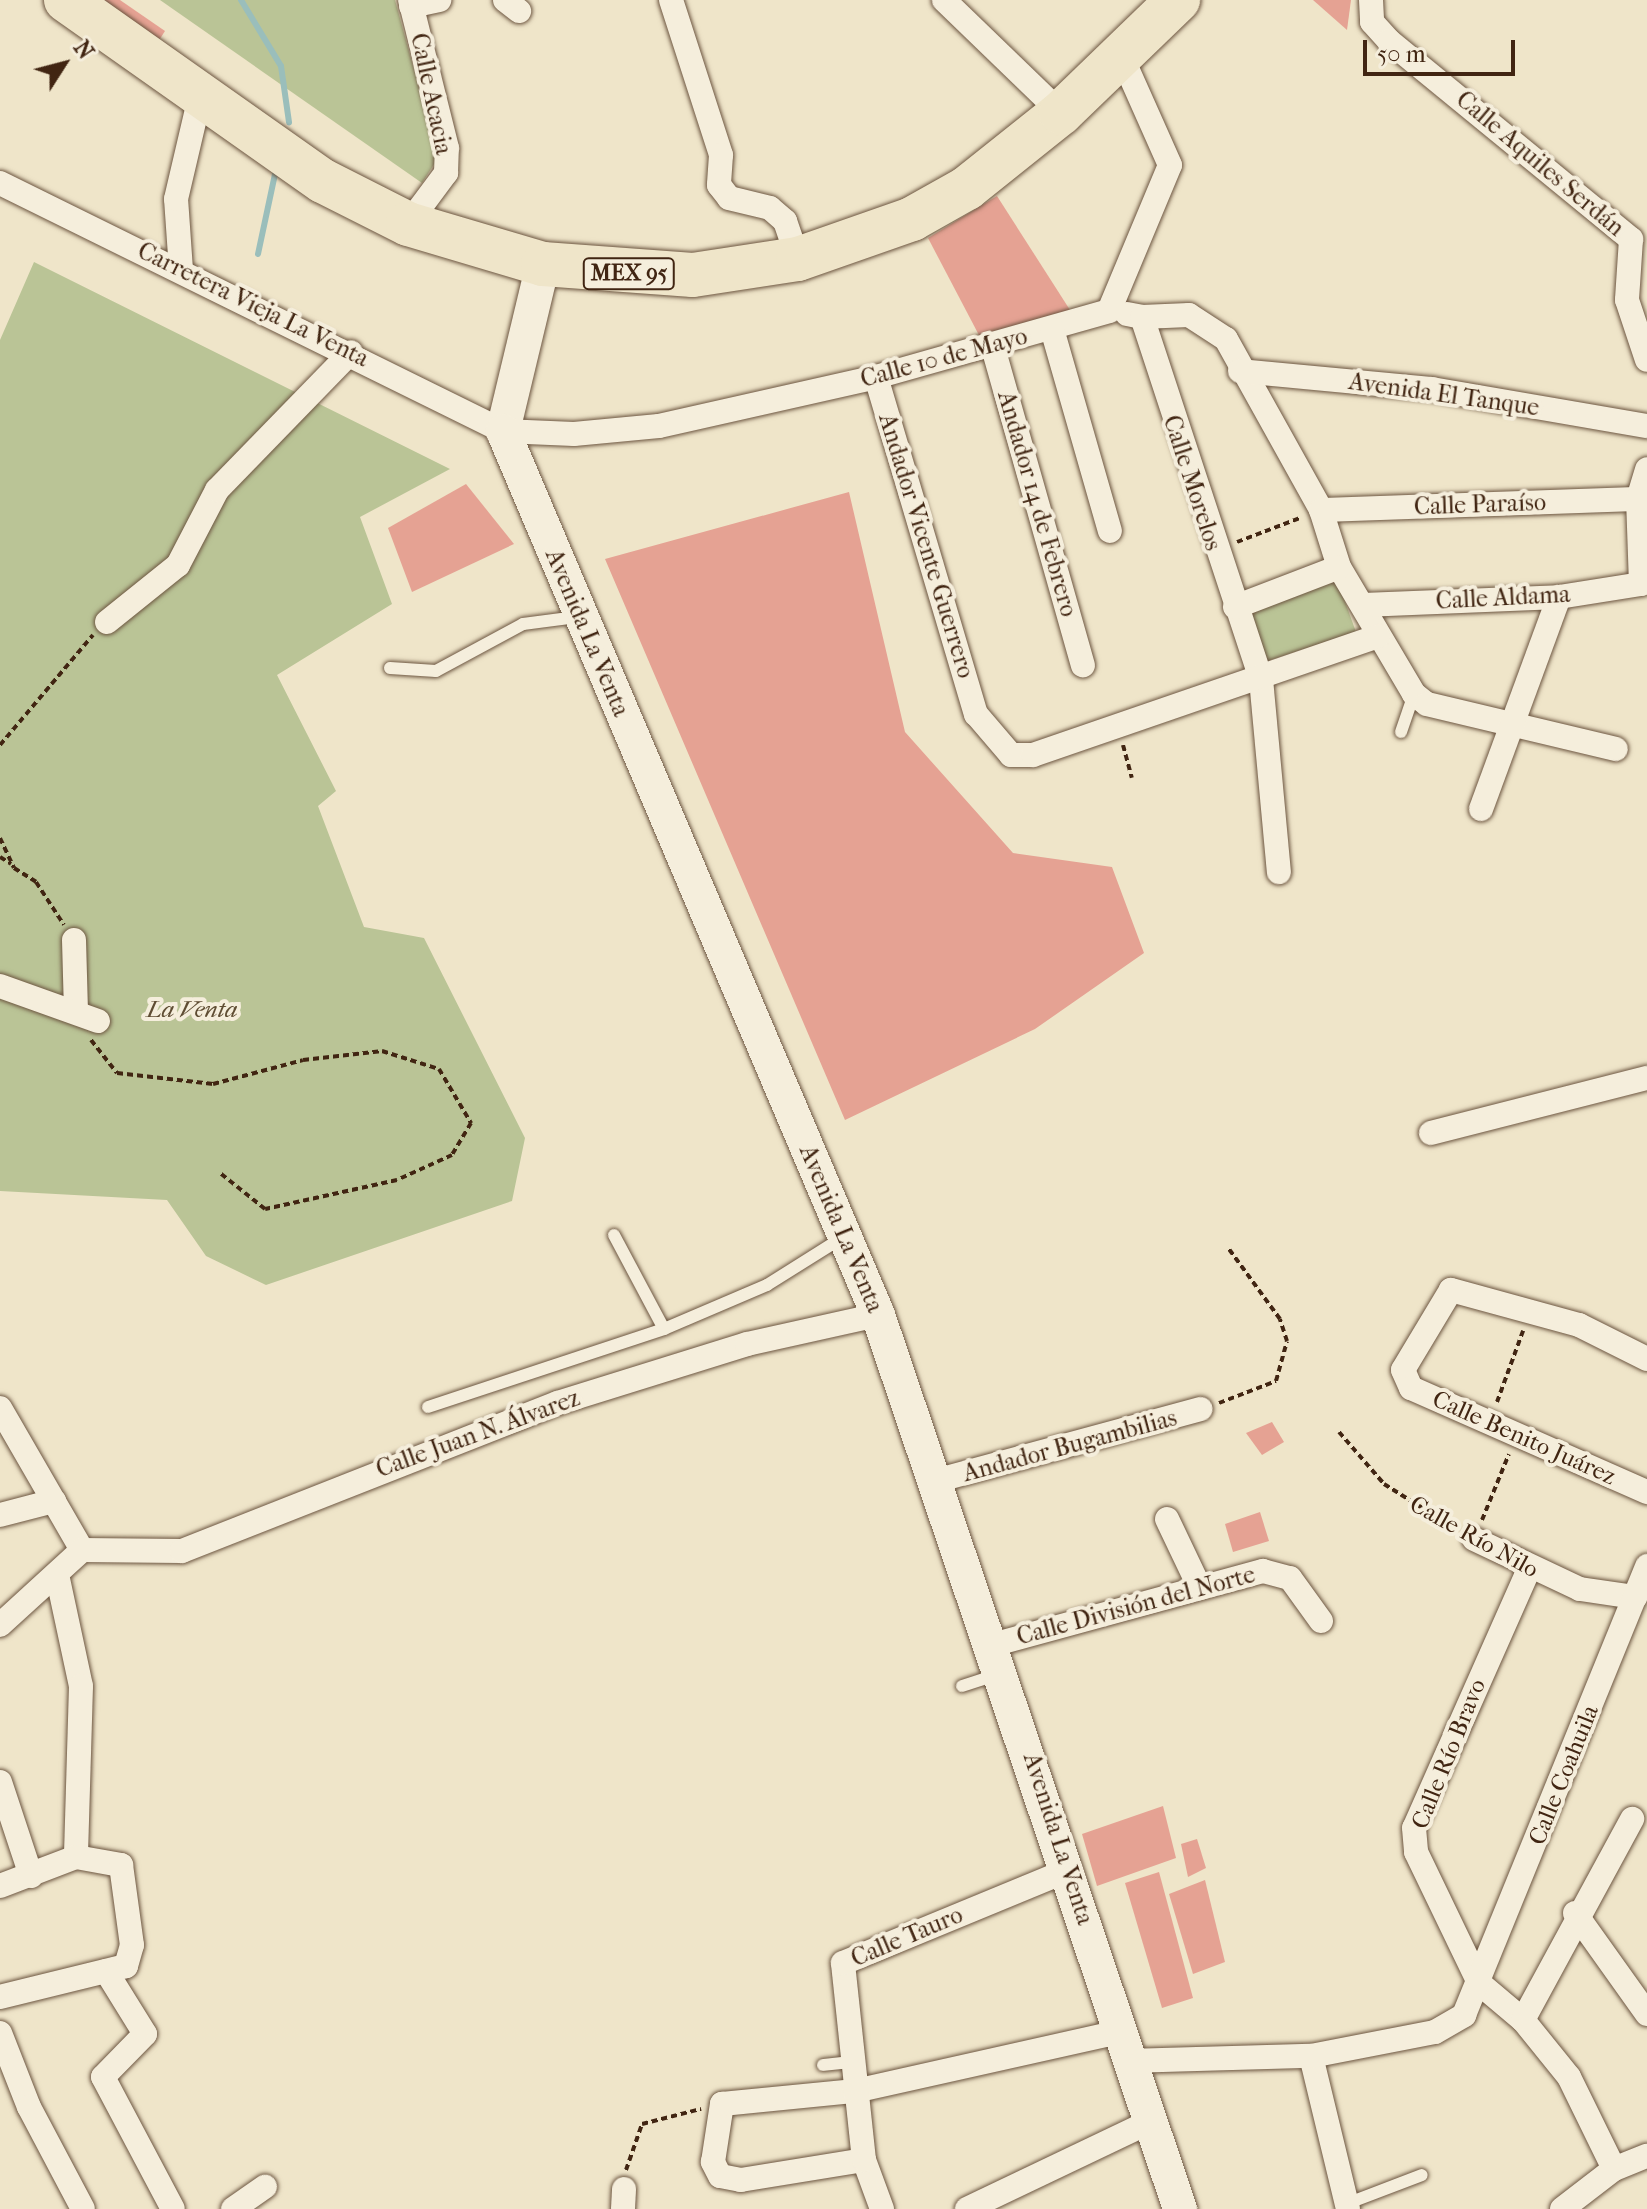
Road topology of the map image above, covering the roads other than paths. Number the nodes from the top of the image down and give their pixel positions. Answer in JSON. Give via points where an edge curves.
{"nodes":[{"id":1,"x":66,"y":0,"type":"edge"},
{"id":2,"x":439,"y":0,"type":"edge"},
{"id":3,"x":671,"y":0,"type":"edge"},
{"id":4,"x":944,"y":0,"type":"edge"},
{"id":5,"x":1178,"y":0,"type":"edge"},
{"id":6,"x":1371,"y":0,"type":"edge"},
{"id":7,"x":410,"y":3,"type":"edge"},
{"id":8,"x":1122,"y":57,"type":"junction"},
{"id":9,"x":200,"y":97,"type":"junction"},
{"id":10,"x":1061,"y":113,"type":"junction"},
{"id":11,"x":0,"y":183,"type":"edge"},
{"id":12,"x":408,"y":224,"type":"junction"},
{"id":13,"x":1639,"y":240,"type":"edge"},
{"id":14,"x":798,"y":259,"type":"junction"},
{"id":15,"x":543,"y":264,"type":"junction"},
{"id":16,"x":181,"y":270,"type":"junction"},
{"id":17,"x":1109,"y":311,"type":"junction"},
{"id":18,"x":1142,"y":317,"type":"junction"},
{"id":19,"x":1052,"y":329,"type":"junction"},
{"id":20,"x":992,"y":344,"type":"junction"},
{"id":21,"x":351,"y":352,"type":"junction"},
{"id":22,"x":1647,"y":360,"type":"edge"},
{"id":23,"x":1240,"y":371,"type":"junction"},
{"id":24,"x":876,"y":377,"type":"junction"},
{"id":25,"x":1647,"y":426,"type":"edge"},
{"id":26,"x":503,"y":431,"type":"junction"},
{"id":27,"x":1647,"y":469,"type":"edge"},
{"id":28,"x":1638,"y":499,"type":"junction"},
{"id":29,"x":1321,"y":510,"type":"junction"},
{"id":30,"x":1110,"y":531,"type":"dead end"},
{"id":31,"x":1339,"y":567,"type":"junction"},
{"id":32,"x":1559,"y":597,"type":"junction"},
{"id":33,"x":1363,"y":605,"type":"junction"},
{"id":34,"x":1235,"y":607,"type":"junction"},
{"id":35,"x":581,"y":617,"type":"junction"},
{"id":36,"x":107,"y":622,"type":"road end"},
{"id":37,"x":1378,"y":636,"type":"junction"},
{"id":38,"x":1083,"y":665,"type":"dead end"},
{"id":39,"x":390,"y":668,"type":"dead end"},
{"id":40,"x":1261,"y":679,"type":"junction"},
{"id":41,"x":1414,"y":694,"type":"junction"},
{"id":42,"x":1513,"y":720,"type":"junction"},
{"id":43,"x":1401,"y":732,"type":"dead end"},
{"id":44,"x":1616,"y":749,"type":"dead end"},
{"id":45,"x":1481,"y":809,"type":"dead end"},
{"id":46,"x":1279,"y":872,"type":"dead end"},
{"id":47,"x":74,"y":940,"type":"road end"},
{"id":48,"x":0,"y":986,"type":"edge"},
{"id":49,"x":1647,"y":1078,"type":"edge"},
{"id":50,"x":1431,"y":1133,"type":"dead end"},
{"id":51,"x":614,"y":1235,"type":"dead end"},
{"id":52,"x":845,"y":1236,"type":"junction"},
{"id":53,"x":878,"y":1315,"type":"junction"},
{"id":54,"x":664,"y":1329,"type":"junction"},
{"id":55,"x":1647,"y":1359,"type":"edge"},
{"id":56,"x":428,"y":1407,"type":"dead end"},
{"id":57,"x":0,"y":1408,"type":"edge"},
{"id":58,"x":1201,"y":1409,"type":"road end"},
{"id":59,"x":12,"y":1448,"type":"edge"},
{"id":60,"x":939,"y":1480,"type":"junction"},
{"id":61,"x":1647,"y":1492,"type":"edge"},
{"id":62,"x":54,"y":1501,"type":"junction"},
{"id":63,"x":0,"y":1515,"type":"edge"},
{"id":64,"x":1167,"y":1519,"type":"dead end"},
{"id":65,"x":1474,"y":1539,"type":"road end"},
{"id":66,"x":82,"y":1550,"type":"junction"},
{"id":67,"x":1647,"y":1566,"type":"edge"},
{"id":68,"x":1529,"y":1569,"type":"junction"},
{"id":69,"x":58,"y":1579,"type":"junction"},
{"id":70,"x":1199,"y":1586,"type":"junction"},
{"id":71,"x":1635,"y":1597,"type":"junction"},
{"id":72,"x":1321,"y":1621,"type":"dead end"},
{"id":73,"x":0,"y":1625,"type":"edge"},
{"id":74,"x":997,"y":1659,"type":"junction"},
{"id":75,"x":962,"y":1686,"type":"dead end"},
{"id":76,"x":0,"y":1782,"type":"edge"},
{"id":77,"x":1632,"y":1819,"type":"dead end"},
{"id":78,"x":76,"y":1857,"type":"junction"},
{"id":79,"x":1069,"y":1870,"type":"junction"},
{"id":80,"x":31,"y":1876,"type":"junction"},
{"id":81,"x":0,"y":1886,"type":"edge"},
{"id":82,"x":1575,"y":1913,"type":"junction"},
{"id":83,"x":106,"y":1971,"type":"junction"},
{"id":84,"x":1479,"y":1983,"type":"junction"},
{"id":85,"x":0,"y":1997,"type":"edge"},
{"id":86,"x":1645,"y":2003,"type":"edge"},
{"id":87,"x":1523,"y":2020,"type":"junction"},
{"id":88,"x":0,"y":2033,"type":"edge"},
{"id":89,"x":1123,"y":2046,"type":"junction"},
{"id":90,"x":1311,"y":2056,"type":"junction"},
{"id":91,"x":852,"y":2062,"type":"junction"},
{"id":92,"x":823,"y":2065,"type":"dead end"},
{"id":93,"x":855,"y":2091,"type":"junction"},
{"id":94,"x":1147,"y":2123,"type":"junction"},
{"id":95,"x":1647,"y":2156,"type":"edge"},
{"id":96,"x":864,"y":2160,"type":"junction"},
{"id":97,"x":1614,"y":2169,"type":"junction"},
{"id":98,"x":1422,"y":2175,"type":"dead end"},
{"id":99,"x":265,"y":2187,"type":"dead end"},
{"id":100,"x":1347,"y":2206,"type":"edge"},
{"id":101,"x":83,"y":2209,"type":"edge"},
{"id":102,"x":173,"y":2209,"type":"edge"},
{"id":103,"x":233,"y":2209,"type":"edge"},
{"id":104,"x":882,"y":2209,"type":"edge"},
{"id":105,"x":967,"y":2209,"type":"edge"},
{"id":106,"x":1180,"y":2209,"type":"edge"},
{"id":107,"x":1562,"y":2209,"type":"edge"}],
"edges":[{"from":1,"to":9,"type":"highway","number":"MEX 95"},
{"from":2,"to":7,"type":"street"},
{"from":3,"to":14,"type":"street","via":[[721,155],[719,185],[729,198],[770,208],[785,221]]},
{"from":4,"to":10,"type":"street"},
{"from":5,"to":8,"type":"highway","number":"MEX 95"},
{"from":6,"to":13,"type":"street","name":"Calle Aquiles Serdán","via":[[1372,22],[1389,41]]},
{"from":7,"to":12,"type":"street","name":"Calle Acacia","via":[[447,148],[446,173]]},
{"from":8,"to":10,"type":"highway","number":"MEX 95"},
{"from":8,"to":17,"type":"street","via":[[1170,165]]},
{"from":9,"to":12,"type":"highway","number":"MEX 95","via":[[323,181]]},
{"from":9,"to":16,"type":"street","via":[[176,199]]},
{"from":10,"to":14,"type":"highway","number":"MEX 95","via":[[967,188],[912,219]]},
{"from":11,"to":16,"type":"street","name":"Carretera Vieja La Venta"},
{"from":12,"to":15,"type":"highway","number":"MEX 95"},
{"from":13,"to":22,"type":"street","name":"Calle Aquiles Serdán","via":[[1627,300]]},
{"from":14,"to":15,"type":"highway","number":"MEX 95","via":[[693,275]]},
{"from":15,"to":26,"type":"main road"},
{"from":16,"to":21,"type":"street","name":"Carretera Vieja La Venta"},
{"from":17,"to":18,"type":"street"},
{"from":17,"to":19,"type":"street","name":"Calle 10 de Mayo"},
{"from":18,"to":23,"type":"street","via":[[1166,311],[1208,324],[1226,339]]},
{"from":18,"to":34,"type":"street","name":"Calle Morelos"},
{"from":19,"to":20,"type":"street","name":"Calle 10 de Mayo"},
{"from":19,"to":30,"type":"street"},
{"from":20,"to":24,"type":"street","name":"Calle 10 de Mayo"},
{"from":20,"to":38,"type":"street","name":"Andador 14 de Febrero"},
{"from":21,"to":26,"type":"street","name":"Carretera Vieja La Venta"},
{"from":21,"to":36,"type":"street","via":[[217,490],[178,565]]},
{"from":23,"to":25,"type":"street","name":"Avenida El Tanque","via":[[1432,389]]},
{"from":23,"to":29,"type":"street"},
{"from":24,"to":26,"type":"street","name":"Calle 10 de Mayo","via":[[659,426],[574,434]]},
{"from":24,"to":40,"type":"street","name":"Andador Vicente Guerrero","via":[[976,714],[1011,755],[1033,755]]},
{"from":26,"to":35,"type":"main road","name":"Avenida La Venta"},
{"from":27,"to":28,"type":"street"},
{"from":28,"to":29,"type":"street","name":"Calle Paraíso"},
{"from":28,"to":32,"type":"street","name":"Calle Aldama","via":[[1641,584]]},
{"from":29,"to":31,"type":"street"},
{"from":31,"to":33,"type":"street"},
{"from":31,"to":34,"type":"street"},
{"from":32,"to":33,"type":"street","name":"Calle Aldama"},
{"from":32,"to":42,"type":"street"},
{"from":33,"to":37,"type":"street"},
{"from":34,"to":40,"type":"street","name":"Calle Morelos"},
{"from":35,"to":39,"type":"lane","via":[[523,624],[436,671]]},
{"from":35,"to":52,"type":"main road","name":"Avenida La Venta"},
{"from":37,"to":40,"type":"street"},
{"from":37,"to":41,"type":"street"},
{"from":40,"to":46,"type":"street","name":"Calle Morelos"},
{"from":41,"to":42,"type":"street","via":[[1427,704]]},
{"from":41,"to":43,"type":"lane"},
{"from":42,"to":44,"type":"street"},
{"from":42,"to":45,"type":"street"},
{"from":47,"to":48,"type":"street","via":[[87,1016]]},
{"from":49,"to":50,"type":"street"},
{"from":51,"to":54,"type":"lane"},
{"from":52,"to":53,"type":"main road","name":"Avenida La Venta"},
{"from":52,"to":54,"type":"lane","via":[[767,1285]]},
{"from":53,"to":60,"type":"main road","name":"Avenida La Venta"},
{"from":53,"to":66,"type":"street","name":"Calle Juan N. Álvarez","via":[[747,1344],[558,1403],[182,1551]]},
{"from":54,"to":56,"type":"lane"},
{"from":55,"to":61,"type":"street","name":"Calle Benito Juárez","via":[[1531,1310],[1451,1290],[1443,1294],[1404,1380]]},
{"from":57,"to":59,"type":"street"},
{"from":58,"to":60,"type":"street","name":"Andador Bugambilias"},
{"from":59,"to":62,"type":"street"},
{"from":60,"to":74,"type":"main road","name":"Avenida La Venta"},
{"from":62,"to":63,"type":"street"},
{"from":62,"to":66,"type":"street"},
{"from":64,"to":70,"type":"street"},
{"from":65,"to":68,"type":"street","name":"Calle Río Nilo"},
{"from":66,"to":69,"type":"street"},
{"from":67,"to":71,"type":"street","name":"Calle Coahuila"},
{"from":68,"to":71,"type":"street","name":"Calle Río Nilo","via":[[1580,1589]]},
{"from":68,"to":84,"type":"street","name":"Calle Río Bravo","via":[[1414,1828],[1416,1852]]},
{"from":69,"to":73,"type":"street"},
{"from":69,"to":78,"type":"street","via":[[81,1686]]},
{"from":70,"to":72,"type":"street","name":"Calle División del Norte","via":[[1280,1570]]},
{"from":70,"to":74,"type":"street","name":"Calle División del Norte"},
{"from":71,"to":84,"type":"street","name":"Calle Coahuila"},
{"from":74,"to":75,"type":"lane"},
{"from":74,"to":79,"type":"main road","name":"Avenida La Venta"},
{"from":76,"to":80,"type":"street"},
{"from":77,"to":82,"type":"street"},
{"from":78,"to":80,"type":"street"},
{"from":78,"to":83,"type":"street","via":[[124,1868],[130,1958]]},
{"from":79,"to":89,"type":"main road","name":"Avenida La Venta"},
{"from":79,"to":91,"type":"street","name":"Calle Tauro","via":[[843,1963]]},
{"from":80,"to":81,"type":"street"},
{"from":82,"to":86,"type":"street"},
{"from":82,"to":87,"type":"street"},
{"from":83,"to":85,"type":"street"},
{"from":83,"to":102,"type":"street","via":[[145,2034],[103,2077]]},
{"from":84,"to":87,"type":"street"},
{"from":84,"to":90,"type":"street","name":"Calle Coahuila","via":[[1464,2015],[1435,2032]]},
{"from":87,"to":97,"type":"street","via":[[1569,2077]]},
{"from":88,"to":101,"type":"street","via":[[29,2107]]},
{"from":89,"to":90,"type":"street","name":"Calle Coahuila"},
{"from":89,"to":93,"type":"street","name":"Calle Coahuila"},
{"from":89,"to":94,"type":"main road","name":"Avenida La Venta"},
{"from":90,"to":100,"type":"street"},
{"from":91,"to":92,"type":"lane"},
{"from":91,"to":93,"type":"street","name":"Calle Tauro"},
{"from":93,"to":96,"type":"street","name":"Calle Tauro"},
{"from":93,"to":96,"type":"street","name":"Calle Coahuila","via":[[722,2104],[713,2162],[720,2176],[741,2180]]},
{"from":94,"to":105,"type":"street"},
{"from":94,"to":106,"type":"main road","name":"Avenida La Venta"},
{"from":95,"to":97,"type":"street"},
{"from":96,"to":104,"type":"street","name":"Calle Tauro"},
{"from":97,"to":107,"type":"street"},
{"from":98,"to":100,"type":"lane"},
{"from":99,"to":103,"type":"street"}]}
